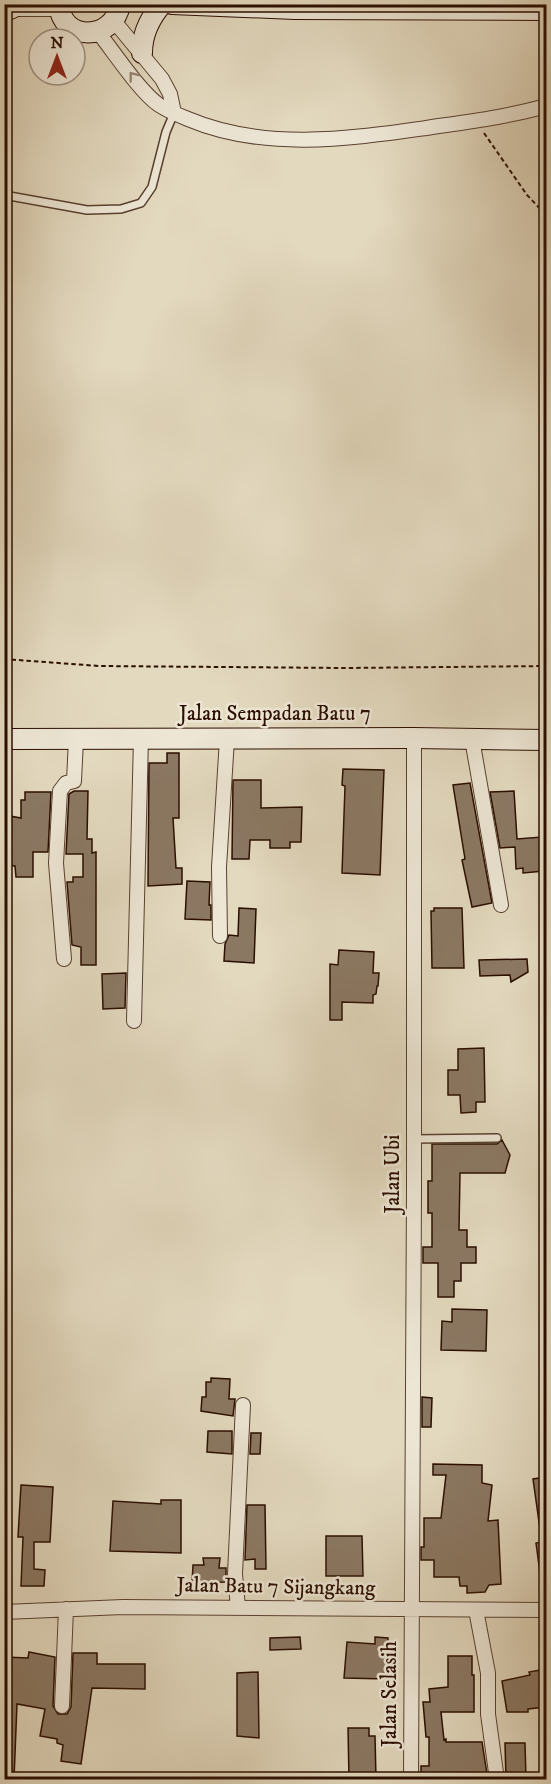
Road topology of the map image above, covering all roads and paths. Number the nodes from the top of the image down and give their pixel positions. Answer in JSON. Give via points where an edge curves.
{"nodes":[{"id":1,"x":162,"y":4,"type":"edge"},
{"id":2,"x":172,"y":4,"type":"edge"},
{"id":3,"x":60,"y":7,"type":"edge"},
{"id":4,"x":12,"y":8,"type":"edge"},
{"id":5,"x":546,"y":10,"type":"edge"},
{"id":6,"x":111,"y":19,"type":"edge"},
{"id":7,"x":142,"y":54,"type":"junction"},
{"id":8,"x":546,"y":106,"type":"edge"},
{"id":9,"x":174,"y":113,"type":"junction"},
{"id":10,"x":475,"y":121,"type":"junction"},
{"id":11,"x":4,"y":195,"type":"edge"},
{"id":12,"x":546,"y":215,"type":"edge"},
{"id":13,"x":4,"y":659,"type":"edge"},
{"id":14,"x":546,"y":666,"type":"edge"},
{"id":15,"x":141,"y":738,"type":"junction"},
{"id":16,"x":414,"y":738,"type":"junction"},
{"id":17,"x":4,"y":739,"type":"edge"},
{"id":18,"x":76,"y":739,"type":"junction"},
{"id":19,"x":227,"y":739,"type":"junction"},
{"id":20,"x":472,"y":739,"type":"junction"},
{"id":21,"x":546,"y":740,"type":"edge"},
{"id":22,"x":501,"y":905,"type":"dead end"},
{"id":23,"x":220,"y":936,"type":"dead end"},
{"id":24,"x":64,"y":958,"type":"dead end"},
{"id":25,"x":134,"y":1021,"type":"dead end"},
{"id":26,"x":497,"y":1138,"type":"dead end"},
{"id":27,"x":414,"y":1139,"type":"junction"},
{"id":28,"x":243,"y":1405,"type":"dead end"},
{"id":29,"x":238,"y":1608,"type":"junction"},
{"id":30,"x":66,"y":1609,"type":"junction"},
{"id":31,"x":412,"y":1610,"type":"junction"},
{"id":32,"x":476,"y":1610,"type":"junction"},
{"id":33,"x":546,"y":1610,"type":"edge"},
{"id":34,"x":4,"y":1612,"type":"edge"},
{"id":35,"x":62,"y":1706,"type":"dead end"},
{"id":36,"x":411,"y":1779,"type":"edge"},
{"id":37,"x":497,"y":1779,"type":"edge"}],
"edges":[{"from":1,"to":7,"type":"street","via":[[144,33]]},
{"from":2,"to":5,"type":"street","via":[[295,9]]},
{"from":3,"to":4,"type":"street"},
{"from":3,"to":6,"type":"street","via":[[64,19],[78,31],[88,33]]},
{"from":6,"to":7,"type":"street"},
{"from":9,"to":6,"type":"street","one_way":true,"via":[[153,101]]},
{"from":7,"to":9,"type":"street","via":[[167,87]]},
{"from":8,"to":10,"type":"street"},
{"from":9,"to":10,"type":"street","via":[[210,129],[290,140],[365,137]]},
{"from":9,"to":11,"type":"lane","via":[[152,187],[141,202],[121,209],[87,210]]},
{"from":10,"to":12,"type":"path","via":[[526,195]]},
{"from":13,"to":14,"type":"path","via":[[99,666]]},
{"from":15,"to":18,"type":"street","name":"Jalan Sempadan Batu 7"},
{"from":15,"to":19,"type":"street","name":"Jalan Sempadan Batu 7"},
{"from":15,"to":25,"type":"street"},
{"from":16,"to":19,"type":"street","name":"Jalan Sempadan Batu 7"},
{"from":16,"to":20,"type":"street","name":"Jalan Sempadan Batu 7"},
{"from":16,"to":27,"type":"street","name":"Jalan Ubi"},
{"from":17,"to":18,"type":"street","name":"Jalan Sempadan Batu 7"},
{"from":18,"to":24,"type":"street","via":[[74,781],[60,790],[57,832]]},
{"from":19,"to":23,"type":"street","via":[[219,867]]},
{"from":20,"to":21,"type":"street","name":"Jalan Sempadan Batu 7"},
{"from":20,"to":22,"type":"street"},
{"from":26,"to":27,"type":"lane"},
{"from":27,"to":31,"type":"street","name":"Jalan Ubi"},
{"from":28,"to":29,"type":"street","via":[[235,1574]]},
{"from":29,"to":30,"type":"street","name":"Jalan Batu 7 Sijangkang"},
{"from":29,"to":31,"type":"street","name":"Jalan Batu 7 Sijangkang"},
{"from":30,"to":34,"type":"street","name":"Jalan Batu 7 Sijangkang"},
{"from":30,"to":35,"type":"street"},
{"from":31,"to":32,"type":"street","name":"Jalan Batu 7 Sijangkang"},
{"from":31,"to":36,"type":"street","name":"Jalan Selasih"},
{"from":32,"to":33,"type":"street","name":"Jalan Batu 7 Sijangkang"},
{"from":32,"to":37,"type":"street","via":[[488,1673],[488,1714]]}]}
